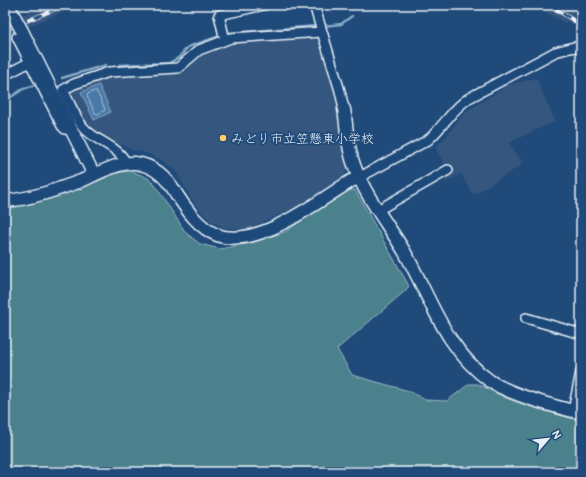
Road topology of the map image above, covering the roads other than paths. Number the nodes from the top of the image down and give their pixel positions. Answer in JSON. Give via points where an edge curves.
{"nodes":[{"id":1,"x":264,"y":5,"type":"edge"},
{"id":2,"x":314,"y":5,"type":"edge"},
{"id":3,"x":10,"y":13,"type":"edge"},
{"id":4,"x":322,"y":32,"type":"junction"},
{"id":5,"x":20,"y":33,"type":"junction"},
{"id":6,"x":225,"y":40,"type":"junction"},
{"id":7,"x":581,"y":46,"type":"edge"},
{"id":8,"x":30,"y":62,"type":"junction"},
{"id":9,"x":5,"y":75,"type":"edge"},
{"id":10,"x":344,"y":109,"type":"joint"},
{"id":11,"x":72,"y":130,"type":"junction"},
{"id":12,"x":126,"y":163,"type":"junction"},
{"id":13,"x":448,"y":170,"type":"dead end"},
{"id":14,"x":94,"y":175,"type":"junction"},
{"id":15,"x":360,"y":177,"type":"junction"},
{"id":16,"x":5,"y":201,"type":"edge"},
{"id":17,"x":378,"y":210,"type":"junction"},
{"id":18,"x":526,"y":318,"type":"dead end"},
{"id":19,"x":581,"y":334,"type":"edge"},
{"id":20,"x":581,"y":372,"type":"edge"},
{"id":21,"x":577,"y":412,"type":"edge"}],
"edges":[{"from":1,"to":6,"type":"street","via":[[219,15]]},
{"from":2,"to":4,"type":"street"},
{"from":3,"to":5,"type":"street","bridge":true},
{"from":4,"to":6,"type":"street"},
{"from":4,"to":10,"type":"street"},
{"from":5,"to":8,"type":"street","via":[[17,37]]},
{"from":5,"to":11,"type":"street"},
{"from":6,"to":12,"type":"street","via":[[199,50],[178,68],[109,72],[64,90],[86,130],[115,150]]},
{"from":7,"to":15,"type":"street","via":[[555,52],[469,98],[456,107],[428,140]]},
{"from":8,"to":9,"type":"street"},
{"from":8,"to":11,"type":"street","via":[[62,126]]},
{"from":10,"to":15,"type":"street","via":[[349,150]]},
{"from":11,"to":14,"type":"street"},
{"from":12,"to":14,"type":"street"},
{"from":12,"to":15,"type":"street","via":[[142,164],[156,170],[168,181],[202,226],[217,235],[229,237],[250,236],[275,226]]},
{"from":13,"to":17,"type":"street"},
{"from":14,"to":16,"type":"street","via":[[46,193]]},
{"from":15,"to":17,"type":"street"},
{"from":17,"to":21,"type":"street","via":[[410,263],[438,321],[470,364],[499,386]]},
{"from":18,"to":19,"type":"street"},
{"from":20,"to":21,"type":"street"}]}
